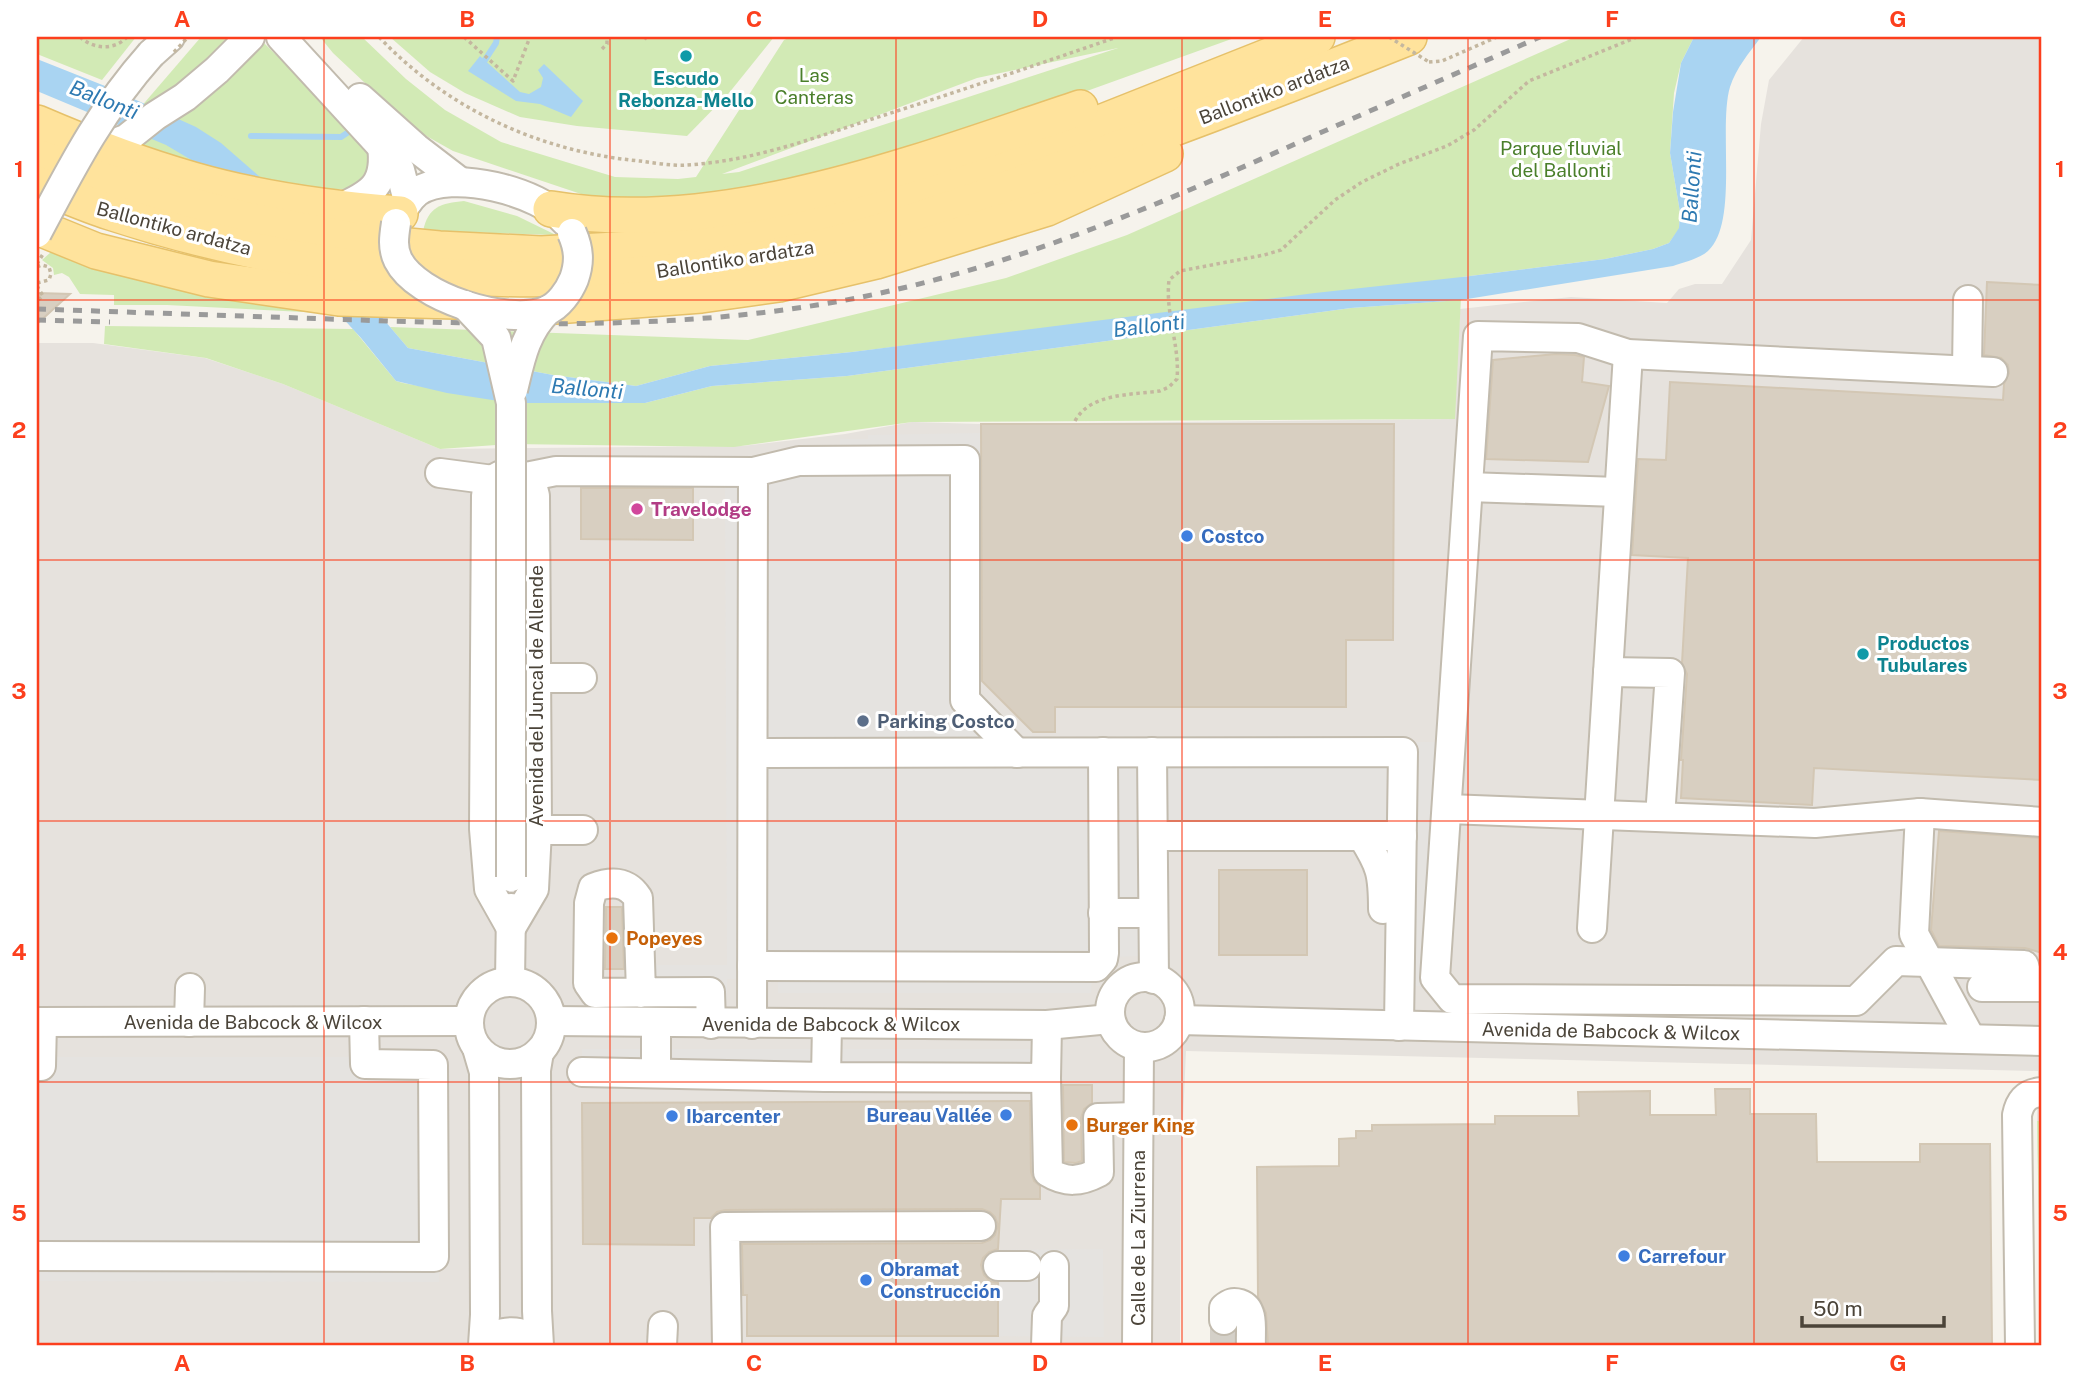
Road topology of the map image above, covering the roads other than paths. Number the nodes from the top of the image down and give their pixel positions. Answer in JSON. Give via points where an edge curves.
{"nodes":[{"id":1,"x":250,"y":37,"type":"edge"},
{"id":2,"x":281,"y":37,"type":"edge"},
{"id":3,"x":296,"y":37,"type":"edge"},
{"id":4,"x":307,"y":37,"type":"edge"},
{"id":5,"x":1409,"y":37,"type":"edge"},
{"id":6,"x":1309,"y":40,"type":"edge"},
{"id":7,"x":161,"y":43,"type":"edge"},
{"id":8,"x":1297,"y":82,"type":"junction"},
{"id":9,"x":346,"y":85,"type":"junction"},
{"id":10,"x":37,"y":123,"type":"edge"},
{"id":11,"x":144,"y":137,"type":"junction"},
{"id":12,"x":382,"y":146,"type":"junction"},
{"id":13,"x":37,"y":157,"type":"edge"},
{"id":14,"x":460,"y":181,"type":"junction"},
{"id":15,"x":37,"y":184,"type":"edge"},
{"id":16,"x":327,"y":207,"type":"junction"},
{"id":17,"x":401,"y":213,"type":"junction"},
{"id":18,"x":562,"y":221,"type":"junction"},
{"id":19,"x":37,"y":227,"type":"edge"},
{"id":20,"x":37,"y":233,"type":"edge"},
{"id":21,"x":1968,"y":300,"type":"dead end"},
{"id":22,"x":461,"y":303,"type":"junction"},
{"id":23,"x":551,"y":308,"type":"junction"},
{"id":24,"x":1628,"y":354,"type":"junction"},
{"id":25,"x":510,"y":403,"type":"junction"},
{"id":26,"x":753,"y":472,"type":"junction"},
{"id":27,"x":440,"y":473,"type":"dead end"},
{"id":28,"x":526,"y":477,"type":"junction"},
{"id":29,"x":492,"y":480,"type":"junction"},
{"id":30,"x":1468,"y":487,"type":"junction"},
{"id":31,"x":1618,"y":492,"type":"junction"},
{"id":32,"x":1608,"y":672,"type":"junction"},
{"id":33,"x":536,"y":678,"type":"junction"},
{"id":34,"x":582,"y":678,"type":"dead end"},
{"id":35,"x":1103,"y":752,"type":"junction"},
{"id":36,"x":1152,"y":752,"type":"junction"},
{"id":37,"x":753,"y":753,"type":"junction"},
{"id":38,"x":1017,"y":753,"type":"junction"},
{"id":39,"x":1447,"y":809,"type":"junction"},
{"id":40,"x":1920,"y":813,"type":"junction"},
{"id":41,"x":1599,"y":815,"type":"junction"},
{"id":42,"x":1660,"y":817,"type":"junction"},
{"id":43,"x":2042,"y":822,"type":"edge"},
{"id":44,"x":537,"y":830,"type":"junction"},
{"id":45,"x":583,"y":830,"type":"dead end"},
{"id":46,"x":1154,"y":836,"type":"junction"},
{"id":47,"x":1214,"y":836,"type":"junction"},
{"id":48,"x":1362,"y":836,"type":"junction"},
{"id":49,"x":1402,"y":836,"type":"junction"},
{"id":50,"x":1104,"y":913,"type":"junction"},
{"id":51,"x":1152,"y":913,"type":"junction"},
{"id":52,"x":511,"y":928,"type":"junction"},
{"id":53,"x":1592,"y":928,"type":"dead end"},
{"id":54,"x":1927,"y":960,"type":"junction"},
{"id":55,"x":752,"y":966,"type":"junction"},
{"id":56,"x":1153,"y":967,"type":"junction"},
{"id":57,"x":510,"y":982,"type":"junction"},
{"id":58,"x":1982,"y":987,"type":"dead end"},
{"id":59,"x":2036,"y":987,"type":"edge"},
{"id":60,"x":190,"y":988,"type":"dead end"},
{"id":61,"x":641,"y":993,"type":"dead end"},
{"id":62,"x":1399,"y":1014,"type":"junction"},
{"id":63,"x":1110,"y":1019,"type":"junction"},
{"id":64,"x":1179,"y":1020,"type":"junction"},
{"id":65,"x":364,"y":1021,"type":"junction"},
{"id":66,"x":551,"y":1021,"type":"junction"},
{"id":67,"x":39,"y":1022,"type":"edge"},
{"id":68,"x":189,"y":1022,"type":"junction"},
{"id":69,"x":656,"y":1023,"type":"junction"},
{"id":70,"x":711,"y":1024,"type":"junction"},
{"id":71,"x":752,"y":1024,"type":"junction"},
{"id":72,"x":827,"y":1024,"type":"junction"},
{"id":73,"x":1047,"y":1025,"type":"junction"},
{"id":74,"x":473,"y":1034,"type":"junction"},
{"id":75,"x":1971,"y":1040,"type":"junction"},
{"id":76,"x":2042,"y":1041,"type":"edge"},
{"id":77,"x":1139,"y":1047,"type":"junction"},
{"id":78,"x":539,"y":1052,"type":"junction"},
{"id":79,"x":37,"y":1066,"type":"edge"},
{"id":80,"x":582,"y":1072,"type":"dead end"},
{"id":81,"x":656,"y":1073,"type":"junction"},
{"id":82,"x":826,"y":1077,"type":"junction"},
{"id":83,"x":1046,"y":1078,"type":"junction"},
{"id":84,"x":2042,"y":1092,"type":"edge"},
{"id":85,"x":1138,"y":1117,"type":"junction"},
{"id":86,"x":981,"y":1226,"type":"dead end"},
{"id":87,"x":37,"y":1256,"type":"edge"},
{"id":88,"x":998,"y":1266,"type":"dead end"},
{"id":89,"x":1224,"y":1320,"type":"dead end"},
{"id":90,"x":484,"y":1345,"type":"edge"},
{"id":91,"x":539,"y":1345,"type":"edge"},
{"id":92,"x":727,"y":1345,"type":"edge"},
{"id":93,"x":1046,"y":1345,"type":"edge"},
{"id":94,"x":1137,"y":1345,"type":"edge"},
{"id":95,"x":1251,"y":1345,"type":"edge"},
{"id":96,"x":2020,"y":1345,"type":"edge"}],
"edges":[{"from":1,"to":11,"type":"street"},
{"from":2,"to":12,"type":"street"},
{"from":3,"to":9,"type":"street"},
{"from":4,"to":9,"type":"street"},
{"from":5,"to":8,"type":"main road","name":"Ballontiko ardatza"},
{"from":6,"to":13,"type":"main road","name":"Ballontiko ardatza","via":[[1002,162],[880,201],[790,226],[654,248],[541,254],[356,241],[177,202]]},
{"from":6,"to":18,"type":"main road","via":[[1196,69],[853,182],[755,203]]},
{"from":7,"to":20,"type":"street","bridge":true,"via":[[107,107]]},
{"from":8,"to":15,"type":"main road","name":"Ballontiko ardatza","via":[[890,229],[788,254],[663,272],[546,280],[349,268],[236,247],[111,212]]},
{"from":8,"to":23,"type":"main road","via":[[1273,105],[1047,208],[876,261],[779,284]]},
{"from":9,"to":14,"type":"street"},
{"from":10,"to":11,"type":"main road"},
{"from":11,"to":16,"type":"main road","via":[[197,181]]},
{"from":12,"to":16,"type":"street","via":[[384,162],[377,185],[365,196]]},
{"from":12,"to":17,"type":"street","via":[[400,170]]},
{"from":14,"to":17,"type":"street","via":[[436,183],[417,192]]},
{"from":14,"to":18,"type":"street","via":[[521,195]]},
{"from":16,"to":17,"type":"main road"},
{"from":17,"to":22,"type":"street","bridge":true,"via":[[394,248],[400,263],[408,275]]},
{"from":18,"to":23,"type":"street","bridge":true,"via":[[579,261],[573,281]]},
{"from":19,"to":22,"type":"main road","via":[[96,251],[209,279],[340,298]]},
{"from":21,"to":24,"type":"street","via":[[1980,371]]},
{"from":22,"to":23,"type":"street","bridge":true,"via":[[515,316]]},
{"from":22,"to":25,"type":"street","bridge":true,"via":[[496,338]]},
{"from":23,"to":25,"type":"street","bridge":true,"via":[[538,320],[522,352]]},
{"from":24,"to":30,"type":"street","via":[[1578,338],[1478,336]]},
{"from":24,"to":31,"type":"street"},
{"from":25,"to":52,"type":"street","name":"Avenida del Juncal de Allende","bridge":true},
{"from":26,"to":28,"type":"street","via":[[556,471]]},
{"from":26,"to":37,"type":"street"},
{"from":26,"to":38,"type":"street","via":[[799,461],[965,460],[965,700]]},
{"from":27,"to":29,"type":"street"},
{"from":28,"to":29,"type":"street","via":[[509,473]]},
{"from":28,"to":33,"type":"street","name":"Avenida del Juncal de Allende","via":[[535,496]]},
{"from":29,"to":52,"type":"street","via":[[486,496],[484,829],[489,889]]},
{"from":30,"to":31,"type":"street"},
{"from":30,"to":39,"type":"street"},
{"from":31,"to":32,"type":"street"},
{"from":32,"to":41,"type":"street"},
{"from":32,"to":42,"type":"street","via":[[1670,673]]},
{"from":33,"to":34,"type":"street"},
{"from":33,"to":44,"type":"street","name":"Avenida del Juncal de Allende"},
{"from":35,"to":36,"type":"street"},
{"from":35,"to":38,"type":"street"},
{"from":35,"to":50,"type":"street"},
{"from":36,"to":46,"type":"street"},
{"from":36,"to":49,"type":"street","via":[[1403,752]]},
{"from":37,"to":38,"type":"street"},
{"from":37,"to":55,"type":"street"},
{"from":39,"to":41,"type":"street"},
{"from":39,"to":54,"type":"street","via":[[1435,978],[1452,999],[1856,1001],[1896,961]]},
{"from":40,"to":42,"type":"street","via":[[1815,823]]},
{"from":40,"to":43,"type":"street"},
{"from":40,"to":54,"type":"street","via":[[1914,934]]},
{"from":41,"to":42,"type":"street"},
{"from":41,"to":53,"type":"street"},
{"from":44,"to":45,"type":"street"},
{"from":44,"to":52,"type":"street","name":"Avenida del Juncal de Allende","via":[[534,889]]},
{"from":46,"to":47,"type":"street"},
{"from":46,"to":51,"type":"street"},
{"from":47,"to":48,"type":"street"},
{"from":47,"to":56,"type":"street","via":[[1180,847],[1167,867],[1166,950]]},
{"from":48,"to":49,"type":"street"},
{"from":48,"to":62,"type":"street","via":[[1383,877],[1382,991]]},
{"from":49,"to":62,"type":"street"},
{"from":50,"to":51,"type":"street"},
{"from":50,"to":55,"type":"street","via":[[1103,960],[1096,967]]},
{"from":51,"to":56,"type":"street"},
{"from":52,"to":57,"type":"street","name":"Avenida del Juncal de Allende"},
{"from":54,"to":59,"type":"street","via":[[2024,965]]},
{"from":54,"to":75,"type":"street"},
{"from":55,"to":71,"type":"street"},
{"from":56,"to":63,"type":"street","via":[[1144,978],[1125,983],[1112,999]]},
{"from":56,"to":64,"type":"street","via":[[1175,994]]},
{"from":57,"to":66,"type":"street","via":[[534,989],[549,1009]]},
{"from":57,"to":74,"type":"street","via":[[486,990],[471,1009]]},
{"from":58,"to":59,"type":"street"},
{"from":60,"to":68,"type":"street"},
{"from":61,"to":70,"type":"street","via":[[710,992]]},
{"from":62,"to":64,"type":"street","name":"Avenida de Babcock & Wilcox"},
{"from":62,"to":75,"type":"street","name":"Avenida de Babcock & Wilcox"},
{"from":63,"to":73,"type":"street","name":"Avenida de Babcock & Wilcox"},
{"from":63,"to":77,"type":"street","via":[[1120,1037]]},
{"from":64,"to":77,"type":"street","via":[[1169,1038]]},
{"from":65,"to":68,"type":"street","name":"Avenida de Babcock & Wilcox"},
{"from":65,"to":74,"type":"street","name":"Avenida de Babcock & Wilcox"},
{"from":65,"to":87,"type":"street","via":[[365,1065],[433,1065],[434,1257]]},
{"from":66,"to":69,"type":"street","name":"Avenida de Babcock & Wilcox"},
{"from":66,"to":78,"type":"street"},
{"from":67,"to":68,"type":"street","name":"Avenida de Babcock & Wilcox"},
{"from":67,"to":79,"type":"street","via":[[41,1066]]},
{"from":69,"to":70,"type":"street","name":"Avenida de Babcock & Wilcox"},
{"from":69,"to":81,"type":"street"},
{"from":70,"to":71,"type":"street","name":"Avenida de Babcock & Wilcox"},
{"from":71,"to":72,"type":"street","name":"Avenida de Babcock & Wilcox"},
{"from":72,"to":73,"type":"street","name":"Avenida de Babcock & Wilcox"},
{"from":72,"to":82,"type":"street"},
{"from":73,"to":83,"type":"street"},
{"from":74,"to":78,"type":"street","via":[[487,1057],[500,1063],[514,1064]]},
{"from":74,"to":90,"type":"street","via":[[484,1072]]},
{"from":75,"to":76,"type":"street","name":"Avenida de Babcock & Wilcox"},
{"from":77,"to":85,"type":"street","name":"Calle de La Ziurrena"},
{"from":78,"to":91,"type":"street"},
{"from":80,"to":81,"type":"street"},
{"from":81,"to":82,"type":"street"},
{"from":82,"to":83,"type":"street"},
{"from":83,"to":85,"type":"street","via":[[1048,1172],[1060,1180],[1086,1179],[1099,1172],[1098,1118]]},
{"from":84,"to":96,"type":"street","via":[[2029,1094],[2020,1102],[2017,1115]]},
{"from":85,"to":94,"type":"street","name":"Calle de La Ziurrena"},
{"from":86,"to":92,"type":"street","via":[[725,1227]]},
{"from":88,"to":93,"type":"street","via":[[1040,1266],[1054,1306],[1047,1316]]},
{"from":89,"to":95,"type":"street","via":[[1224,1308],[1229,1304],[1246,1307]]},
{"from":90,"to":91,"type":"street","via":[[501,1333],[513,1332]]}]}
